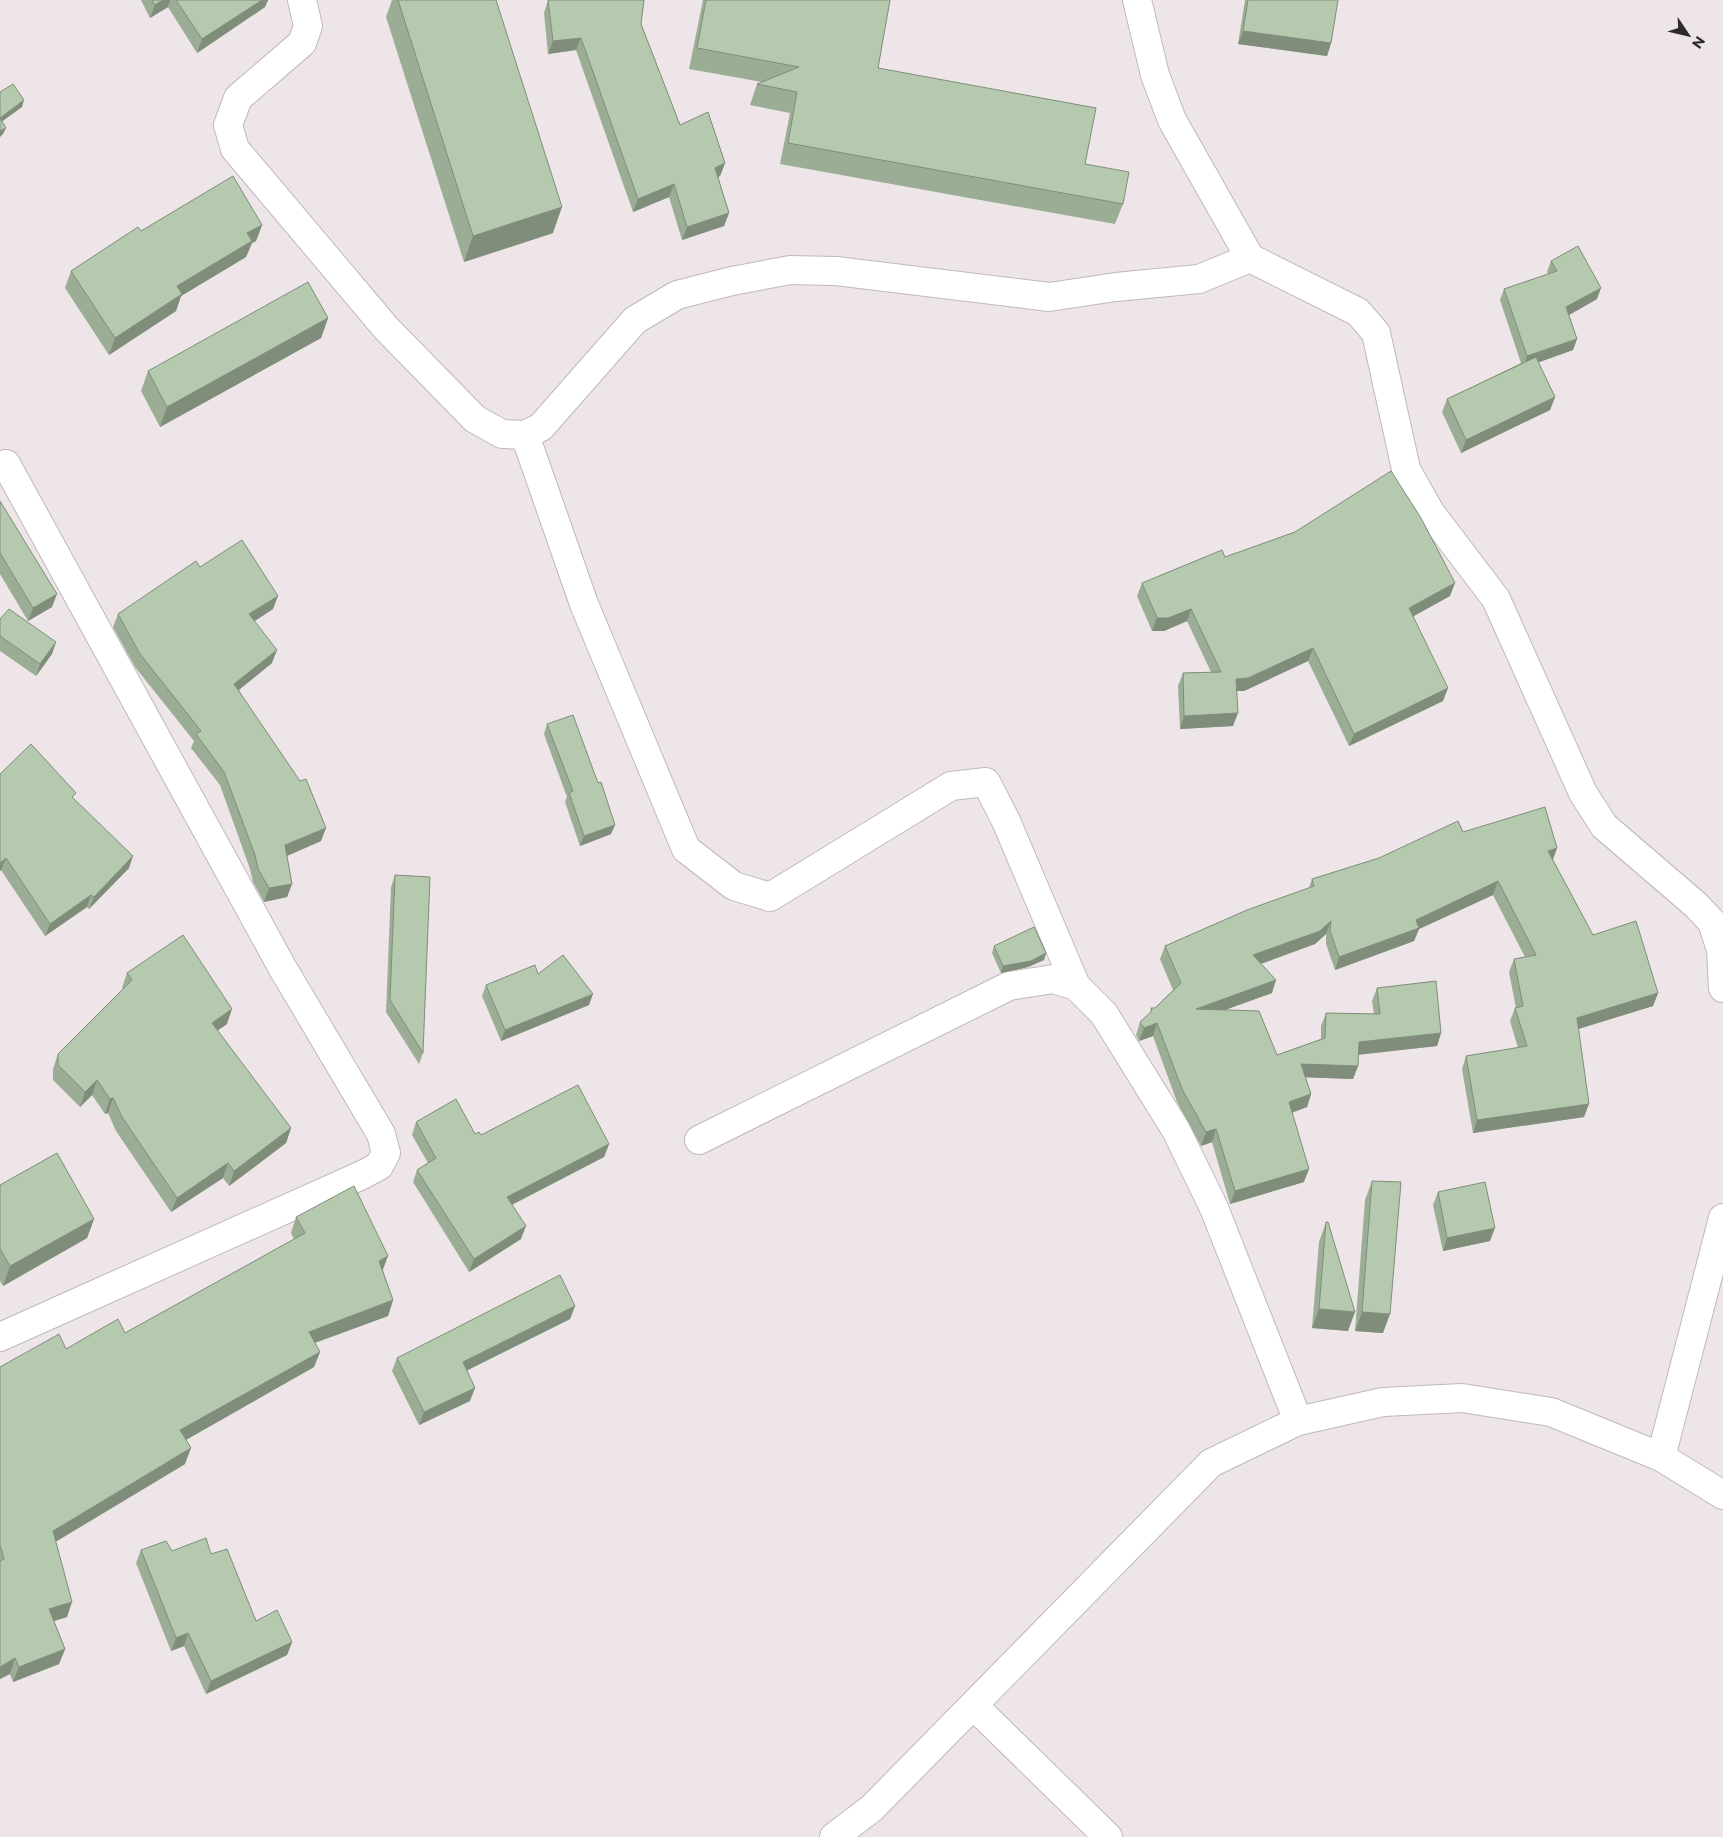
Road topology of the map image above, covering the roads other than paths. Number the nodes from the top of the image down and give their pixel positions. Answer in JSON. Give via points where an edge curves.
{"nodes":[{"id":1,"x":302,"y":0,"type":"edge"},
{"id":2,"x":1137,"y":0,"type":"edge"},
{"id":3,"x":1250,"y":258,"type":"junction"},
{"id":4,"x":525,"y":434,"type":"junction"},
{"id":5,"x":6,"y":464,"type":"dead end"},
{"id":6,"x":1076,"y":986,"type":"junction"},
{"id":7,"x":1723,"y":988,"type":"edge"},
{"id":8,"x":699,"y":1140,"type":"dead end"},
{"id":9,"x":1723,"y":1218,"type":"edge"},
{"id":10,"x":0,"y":1337,"type":"edge"},
{"id":11,"x":1298,"y":1421,"type":"junction"},
{"id":12,"x":1660,"y":1457,"type":"junction"},
{"id":13,"x":1723,"y":1495,"type":"edge"},
{"id":14,"x":974,"y":1706,"type":"junction"},
{"id":15,"x":834,"y":1837,"type":"edge"},
{"id":16,"x":1108,"y":1837,"type":"edge"}],
"edges":[{"from":1,"to":4,"type":"street","via":[[308,26],[302,43],[238,98],[228,125],[235,149],[386,328],[475,419],[502,434]]},
{"from":2,"to":3,"type":"street","via":[[1154,75],[1172,120]]},
{"from":3,"to":4,"type":"street","via":[[1199,279],[1049,296],[836,271],[790,270],[677,295],[635,320],[541,426]]},
{"from":3,"to":7,"type":"street","via":[[1358,312],[1376,333],[1406,469],[1430,512],[1496,599],[1583,793],[1604,826],[1712,922],[1721,950]]},
{"from":4,"to":6,"type":"street","via":[[584,604],[686,850],[734,886],[770,897],[951,786],[986,782],[1006,821]]},
{"from":5,"to":10,"type":"street","via":[[282,967],[381,1134],[386,1153],[379,1166],[362,1175]]},
{"from":6,"to":8,"type":"street","via":[[1053,980],[1009,986]]},
{"from":6,"to":11,"type":"street","via":[[1104,1014],[1176,1130],[1214,1208]]},
{"from":9,"to":12,"type":"street"},
{"from":11,"to":12,"type":"street","via":[[1383,1402],[1462,1398],[1551,1412]]},
{"from":11,"to":14,"type":"street","via":[[1211,1463]]},
{"from":12,"to":13,"type":"street"},
{"from":14,"to":15,"type":"street","via":[[872,1808]]},
{"from":14,"to":16,"type":"street"}]}
